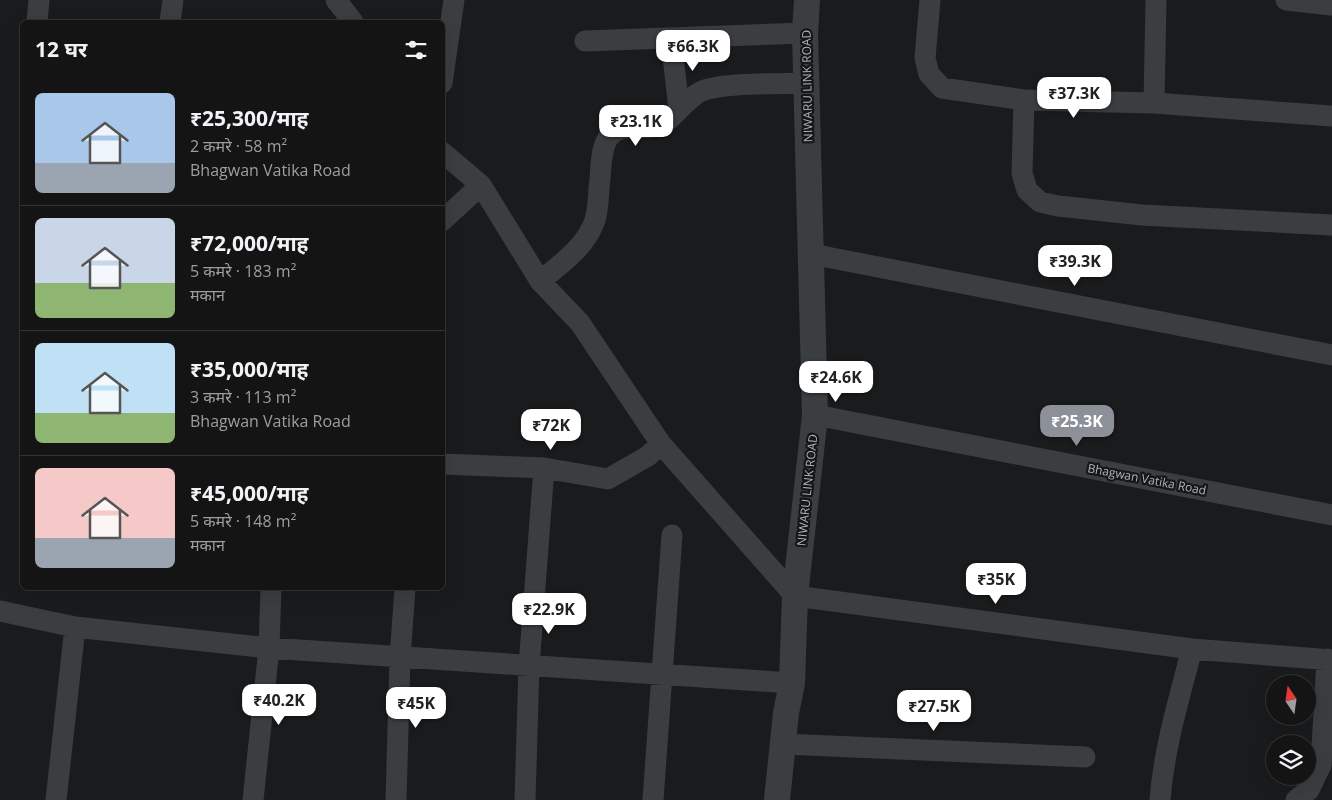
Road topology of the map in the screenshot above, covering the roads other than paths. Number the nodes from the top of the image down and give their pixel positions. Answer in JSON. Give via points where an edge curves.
{"nodes":[{"id":1,"x":39,"y":0,"type":"edge"},
{"id":2,"x":173,"y":0,"type":"edge"},
{"id":3,"x":336,"y":0,"type":"edge"},
{"id":4,"x":454,"y":0,"type":"edge"},
{"id":5,"x":807,"y":0,"type":"edge"},
{"id":6,"x":930,"y":0,"type":"edge"},
{"id":7,"x":1156,"y":0,"type":"edge"},
{"id":8,"x":1286,"y":0,"type":"edge"},
{"id":9,"x":1332,"y":5,"type":"edge"},
{"id":10,"x":37,"y":20,"type":"edge"},
{"id":11,"x":170,"y":20,"type":"edge"},
{"id":12,"x":351,"y":20,"type":"edge"},
{"id":13,"x":805,"y":33,"type":"junction"},
{"id":14,"x":672,"y":39,"type":"junction"},
{"id":15,"x":585,"y":40,"type":"dead end"},
{"id":16,"x":445,"y":62,"type":"edge"},
{"id":17,"x":808,"y":83,"type":"junction"},
{"id":18,"x":1024,"y":100,"type":"junction"},
{"id":19,"x":1154,"y":103,"type":"junction"},
{"id":20,"x":678,"y":109,"type":"junction"},
{"id":21,"x":1332,"y":116,"type":"edge"},
{"id":22,"x":445,"y":155,"type":"edge"},
{"id":23,"x":481,"y":185,"type":"junction"},
{"id":24,"x":445,"y":218,"type":"edge"},
{"id":25,"x":1332,"y":226,"type":"edge"},
{"id":26,"x":810,"y":254,"type":"junction"},
{"id":27,"x":540,"y":281,"type":"junction"},
{"id":28,"x":1332,"y":355,"type":"edge"},
{"id":29,"x":816,"y":415,"type":"junction"},
{"id":30,"x":661,"y":444,"type":"junction"},
{"id":31,"x":445,"y":464,"type":"edge"},
{"id":32,"x":544,"y":468,"type":"junction"},
{"id":33,"x":1332,"y":515,"type":"edge"},
{"id":34,"x":672,"y":535,"type":"dead end"},
{"id":35,"x":271,"y":590,"type":"edge"},
{"id":36,"x":405,"y":590,"type":"edge"},
{"id":37,"x":795,"y":596,"type":"junction"},
{"id":38,"x":0,"y":611,"type":"edge"},
{"id":39,"x":74,"y":627,"type":"junction"},
{"id":40,"x":269,"y":648,"type":"junction"},
{"id":41,"x":1192,"y":649,"type":"junction"},
{"id":42,"x":400,"y":658,"type":"junction"},
{"id":43,"x":1330,"y":660,"type":"edge"},
{"id":44,"x":529,"y":666,"type":"junction"},
{"id":45,"x":661,"y":675,"type":"junction"},
{"id":46,"x":792,"y":683,"type":"junction"},
{"id":47,"x":783,"y":744,"type":"junction"},
{"id":48,"x":1085,"y":757,"type":"dead end"},
{"id":49,"x":56,"y":800,"type":"edge"},
{"id":50,"x":253,"y":800,"type":"edge"},
{"id":51,"x":396,"y":800,"type":"edge"},
{"id":52,"x":525,"y":800,"type":"edge"},
{"id":53,"x":653,"y":800,"type":"edge"},
{"id":54,"x":778,"y":800,"type":"edge"},
{"id":55,"x":1160,"y":800,"type":"edge"},
{"id":56,"x":1296,"y":800,"type":"edge"}],
"edges":[{"from":1,"to":10,"type":"street"},
{"from":2,"to":11,"type":"street"},
{"from":3,"to":12,"type":"street"},
{"from":4,"to":16,"type":"street"},
{"from":5,"to":13,"type":"street","name":"NIWARU LINK ROAD"},
{"from":6,"to":18,"type":"street","via":[[925,58],[929,74],[942,88]]},
{"from":7,"to":19,"type":"street"},
{"from":8,"to":9,"type":"street"},
{"from":13,"to":14,"type":"street"},
{"from":13,"to":17,"type":"street","name":"NIWARU LINK ROAD"},
{"from":14,"to":15,"type":"street"},
{"from":14,"to":20,"type":"street"},
{"from":17,"to":20,"type":"street","via":[[721,87],[702,91]]},
{"from":17,"to":26,"type":"street","name":"NIWARU LINK ROAD"},
{"from":18,"to":19,"type":"street"},
{"from":18,"to":25,"type":"street","via":[[1022,173],[1028,190],[1040,202],[1142,215]]},
{"from":19,"to":21,"type":"street"},
{"from":20,"to":27,"type":"street","via":[[660,126],[625,128],[615,131],[608,139],[603,152],[595,219],[588,235],[575,252]]},
{"from":22,"to":23,"type":"street"},
{"from":23,"to":24,"type":"street"},
{"from":23,"to":27,"type":"street"},
{"from":26,"to":28,"type":"street"},
{"from":26,"to":29,"type":"street","name":"NIWARU LINK ROAD"},
{"from":27,"to":30,"type":"street","via":[[580,323]]},
{"from":29,"to":33,"type":"street","name":"Bhagwan Vatika Road"},
{"from":29,"to":37,"type":"street","name":"NIWARU LINK ROAD"},
{"from":30,"to":32,"type":"street","via":[[648,456],[608,479]]},
{"from":30,"to":37,"type":"street"},
{"from":31,"to":32,"type":"street"},
{"from":32,"to":44,"type":"street"},
{"from":34,"to":45,"type":"street"},
{"from":35,"to":40,"type":"street"},
{"from":36,"to":42,"type":"street"},
{"from":37,"to":41,"type":"street"},
{"from":37,"to":46,"type":"street","name":"NIWARU LINK ROAD"},
{"from":38,"to":39,"type":"street"},
{"from":39,"to":40,"type":"street"},
{"from":39,"to":49,"type":"street"},
{"from":40,"to":42,"type":"street"},
{"from":40,"to":50,"type":"street"},
{"from":41,"to":43,"type":"street"},
{"from":41,"to":55,"type":"street","via":[[1162,767]]},
{"from":42,"to":44,"type":"street"},
{"from":42,"to":51,"type":"street"},
{"from":43,"to":56,"type":"street","via":[[1321,765],[1309,790]]},
{"from":44,"to":45,"type":"street"},
{"from":44,"to":52,"type":"street"},
{"from":45,"to":46,"type":"street"},
{"from":45,"to":53,"type":"street"},
{"from":46,"to":47,"type":"street","name":"NIWARU LINK ROAD"},
{"from":47,"to":48,"type":"street"},
{"from":47,"to":54,"type":"street","name":"NIWARU LINK ROAD"}]}
